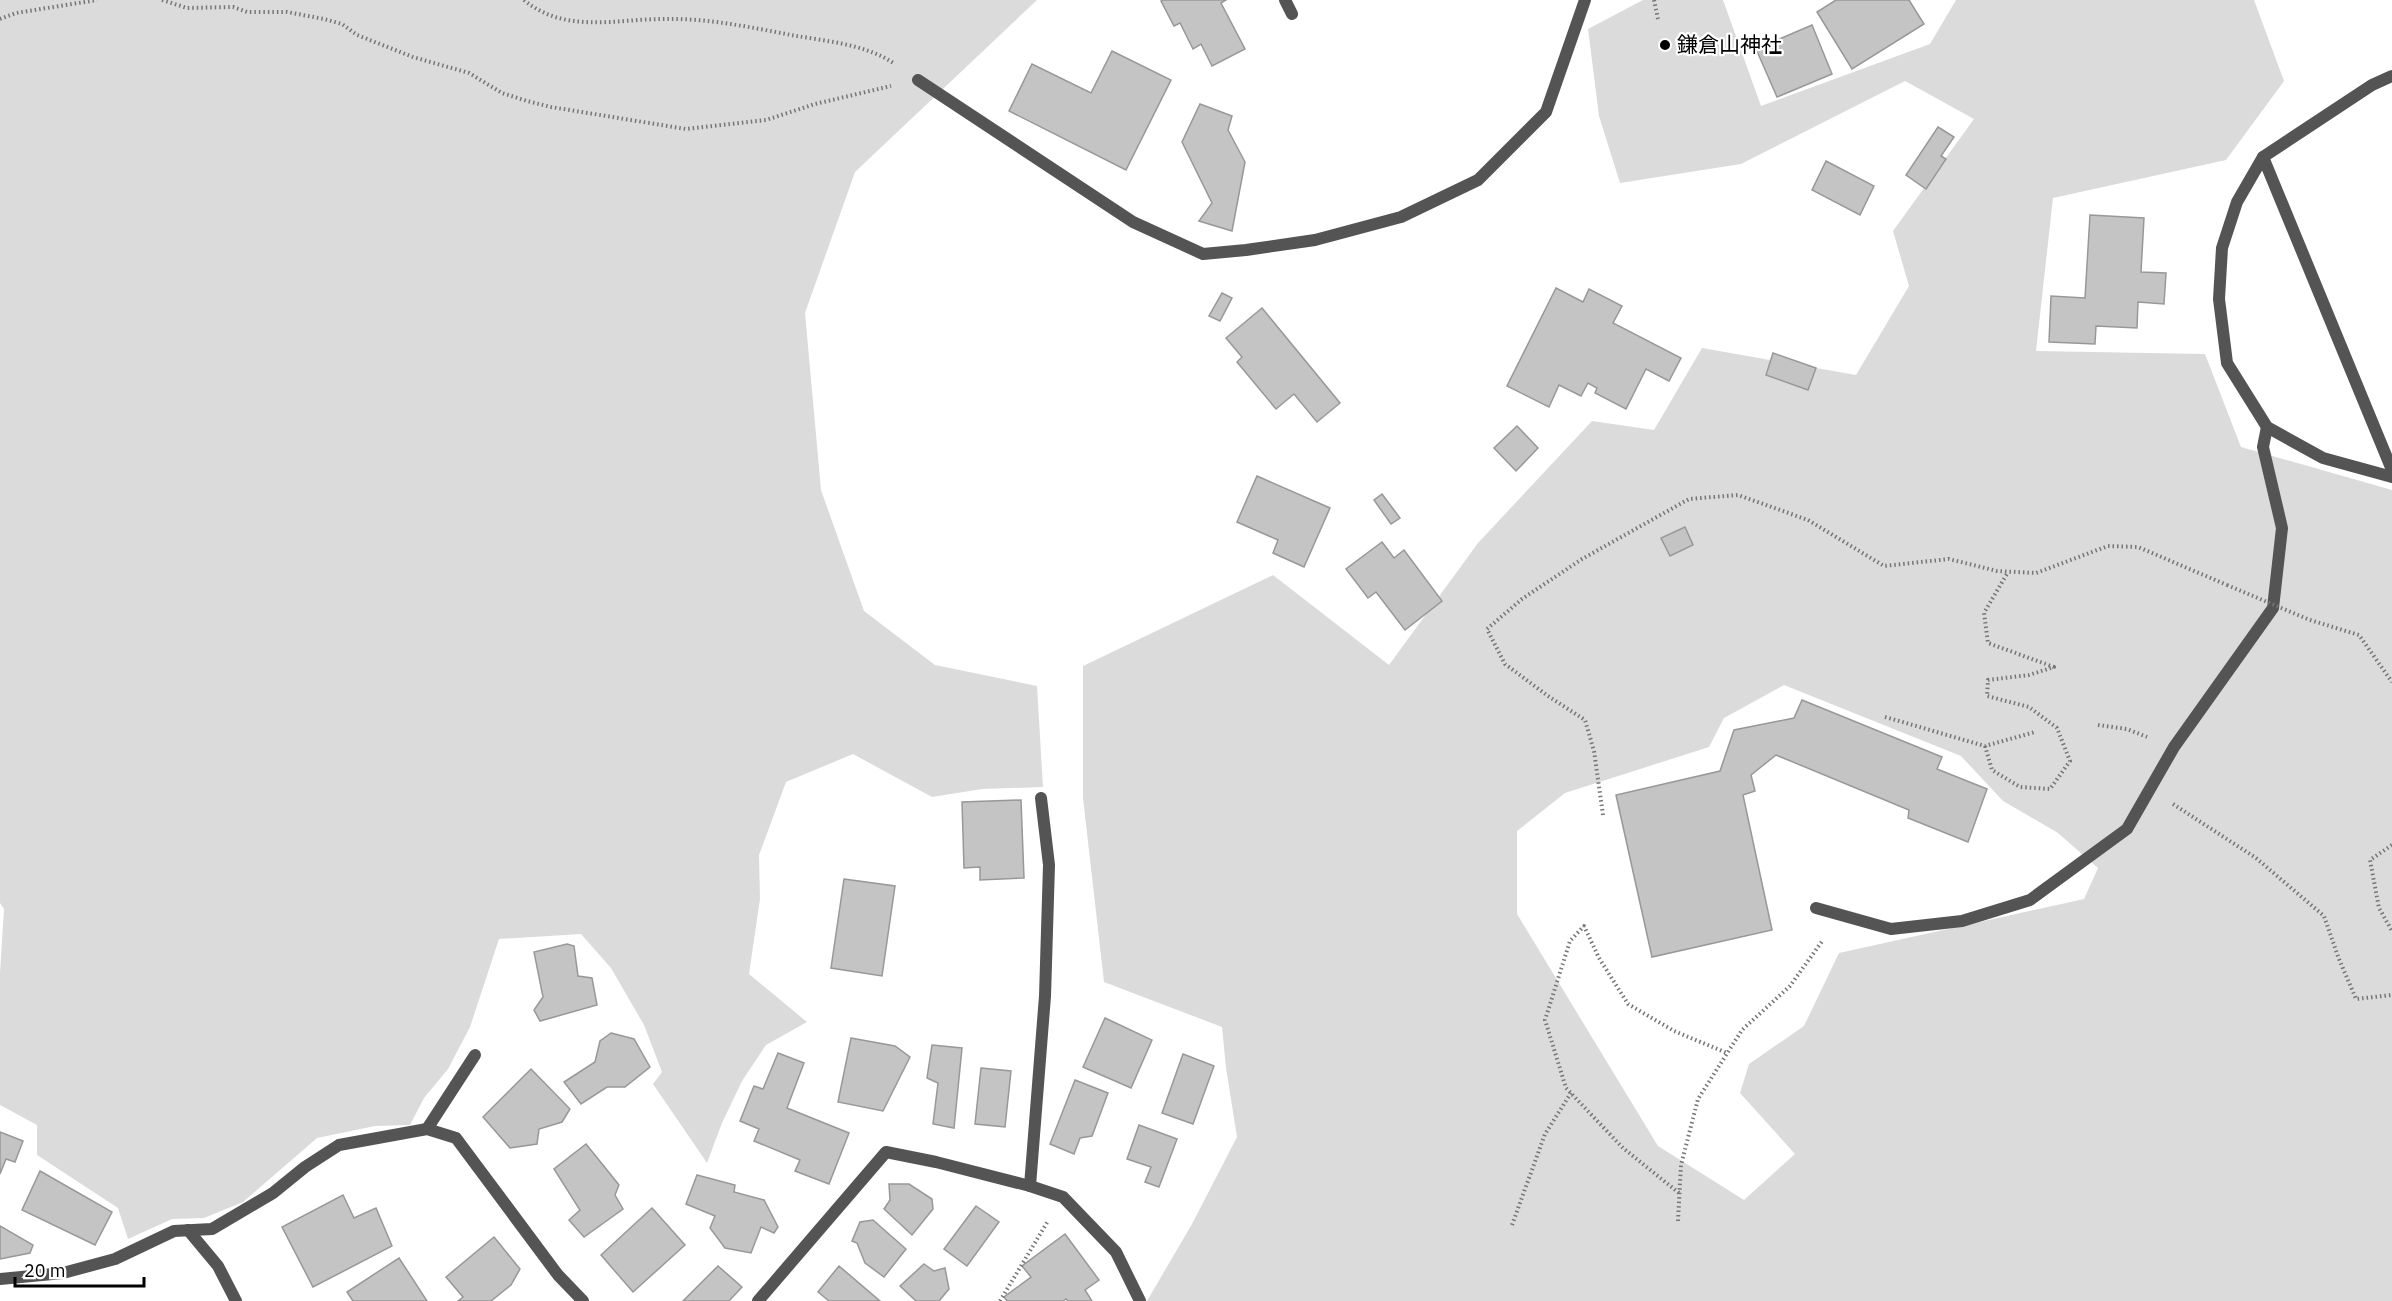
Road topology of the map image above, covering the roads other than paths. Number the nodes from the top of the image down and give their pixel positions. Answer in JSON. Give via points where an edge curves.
{"nodes":[{"id":1,"x":1286,"y":0,"type":"edge"},
{"id":2,"x":1585,"y":0,"type":"edge"},
{"id":3,"x":1292,"y":14,"type":"dead end"},
{"id":4,"x":2392,"y":76,"type":"edge"},
{"id":5,"x":918,"y":80,"type":"road end"},
{"id":6,"x":2263,"y":157,"type":"junction"},
{"id":7,"x":2267,"y":427,"type":"junction"},
{"id":8,"x":2392,"y":470,"type":"edge"},
{"id":9,"x":2392,"y":477,"type":"edge"},
{"id":10,"x":1041,"y":798,"type":"dead end"},
{"id":11,"x":1816,"y":908,"type":"dead end"},
{"id":12,"x":475,"y":1056,"type":"dead end"},
{"id":13,"x":427,"y":1129,"type":"junction"},
{"id":14,"x":1030,"y":1186,"type":"junction"},
{"id":15,"x":188,"y":1230,"type":"junction"},
{"id":16,"x":0,"y":1279,"type":"edge"},
{"id":17,"x":236,"y":1301,"type":"edge"},
{"id":18,"x":583,"y":1301,"type":"edge"},
{"id":19,"x":758,"y":1301,"type":"edge"},
{"id":20,"x":1140,"y":1301,"type":"edge"}],
"edges":[{"from":1,"to":3,"type":"street"},
{"from":2,"to":5,"type":"street","via":[[1546,112],[1478,180],[1401,217],[1315,240],[1246,250],[1203,254],[1133,222]]},
{"from":4,"to":6,"type":"street","via":[[2372,85]]},
{"from":6,"to":7,"type":"street","via":[[2237,202],[2222,248],[2219,299],[2227,363]]},
{"from":6,"to":8,"type":"street"},
{"from":7,"to":9,"type":"street","via":[[2323,458]]},
{"from":7,"to":11,"type":"street","via":[[2263,447],[2282,528],[2273,608],[2174,747],[2127,829],[2030,900],[1962,921],[1891,929]]},
{"from":10,"to":14,"type":"street","via":[[1049,866],[1045,996]]},
{"from":12,"to":13,"type":"street"},
{"from":13,"to":15,"type":"street","via":[[339,1145],[273,1193],[212,1229]]},
{"from":13,"to":18,"type":"street","via":[[456,1138],[558,1275]]},
{"from":14,"to":19,"type":"street","via":[[886,1152]]},
{"from":14,"to":20,"type":"street","via":[[1063,1197],[1116,1252]]},
{"from":15,"to":16,"type":"street","via":[[174,1232],[115,1259],[63,1274]]},
{"from":15,"to":17,"type":"street","via":[[218,1266]]}]}
